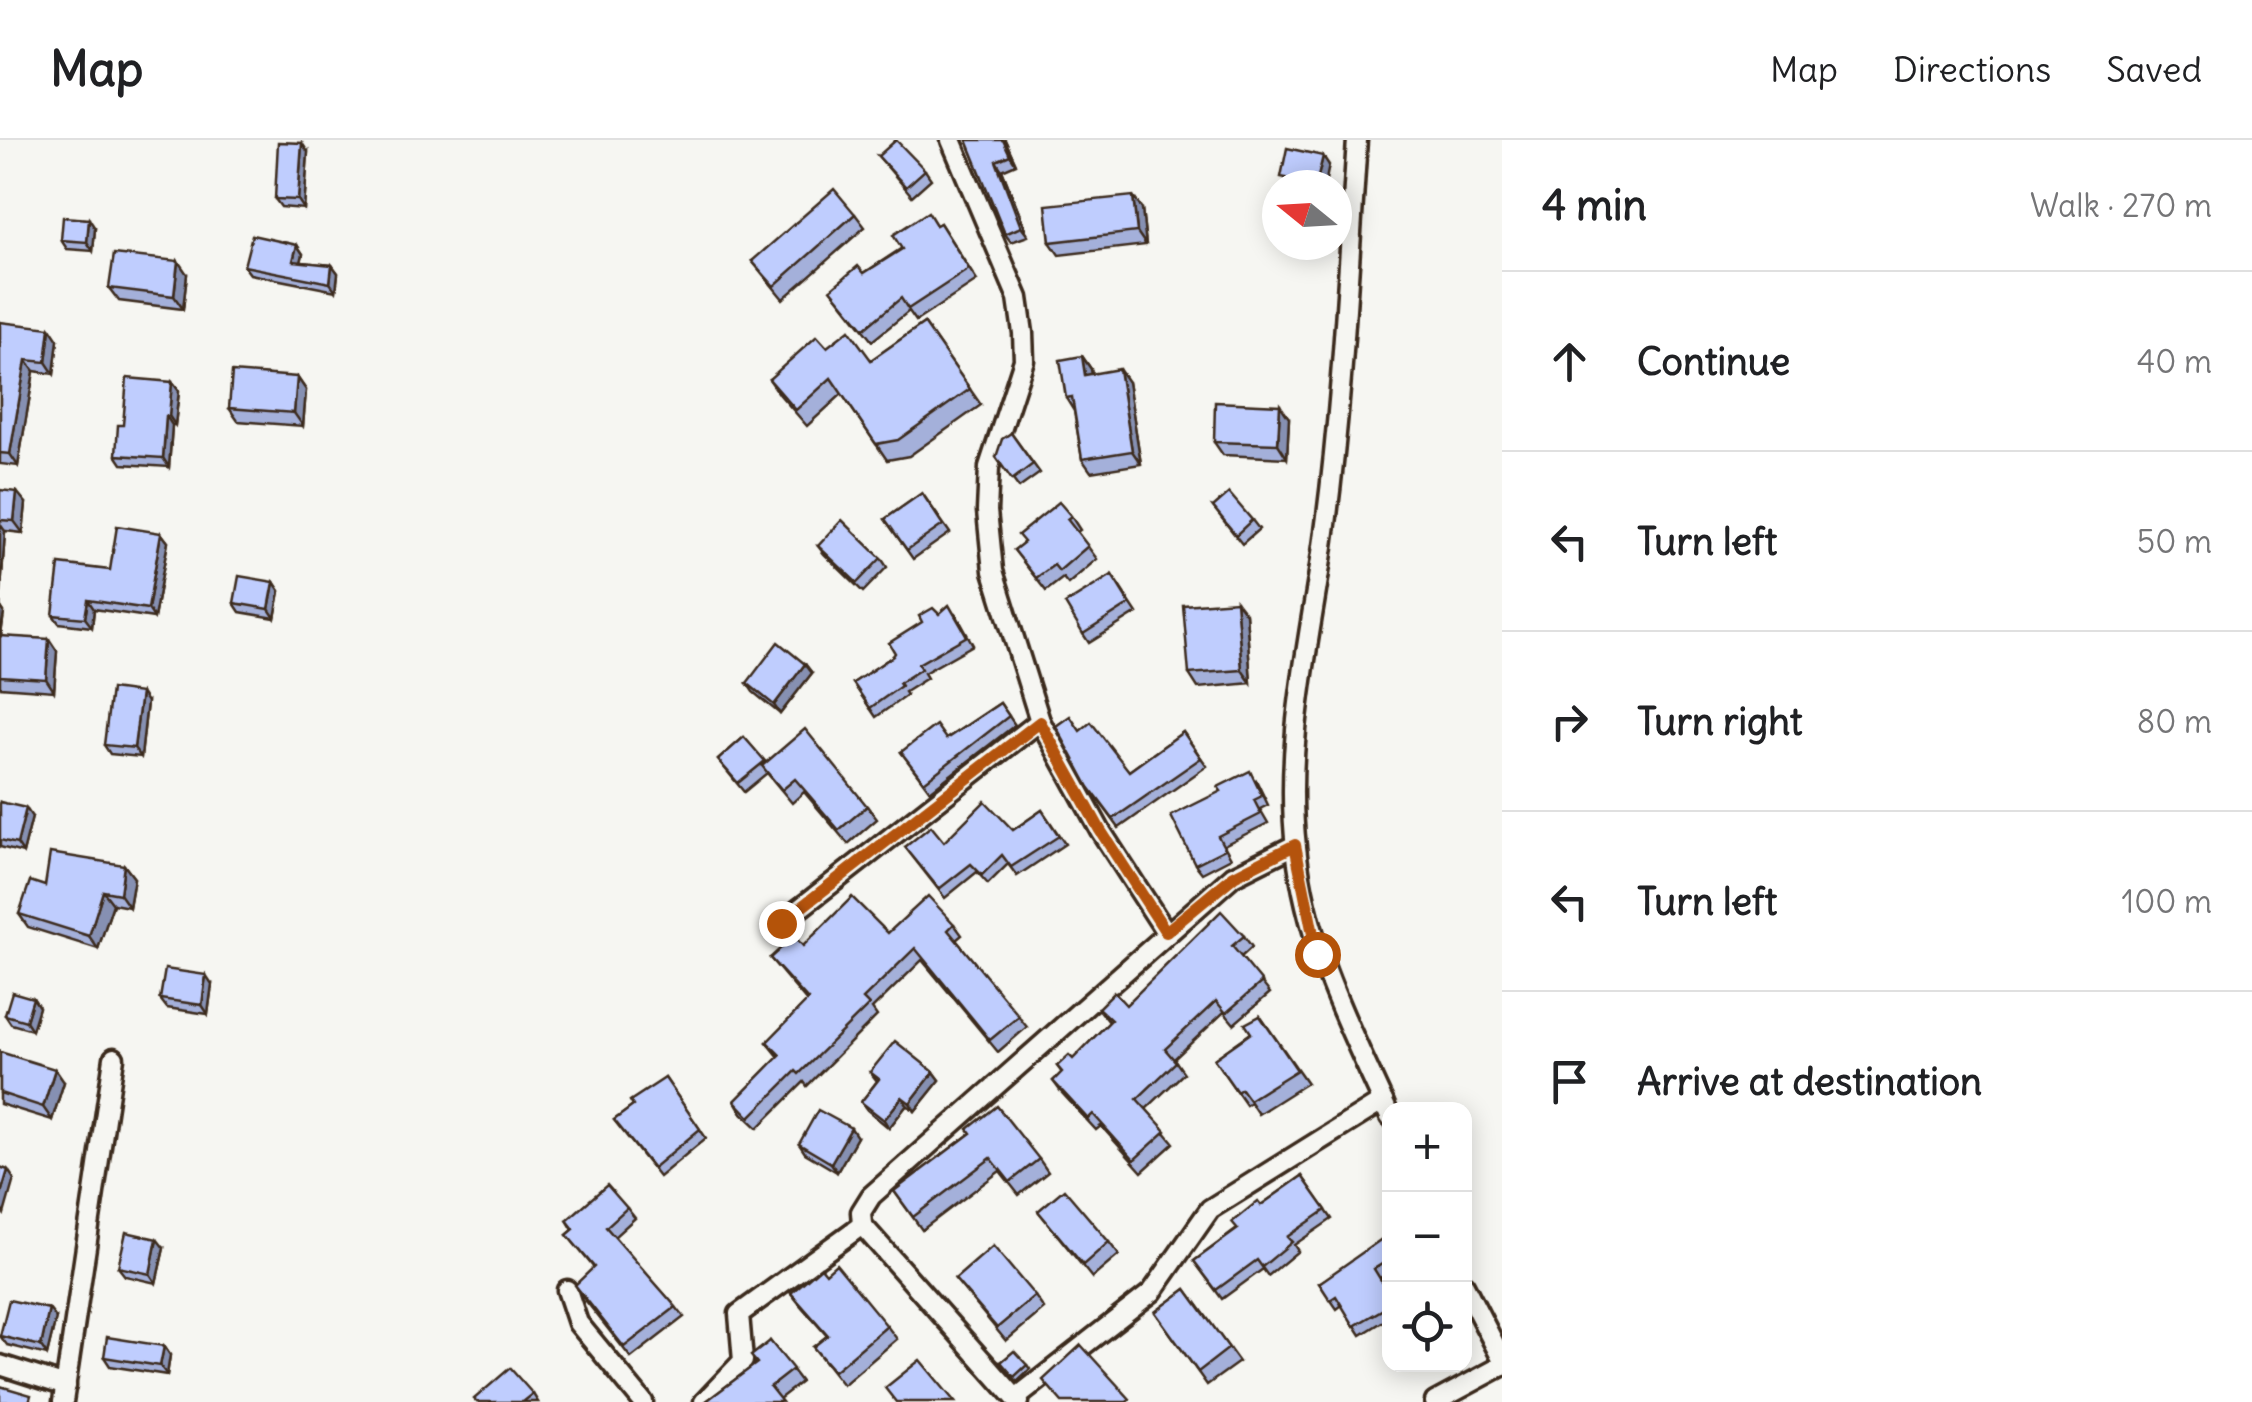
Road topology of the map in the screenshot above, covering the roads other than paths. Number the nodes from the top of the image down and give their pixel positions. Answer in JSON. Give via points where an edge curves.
{"nodes":[{"id":1,"x":951,"y":140,"type":"edge"},
{"id":2,"x":1357,"y":140,"type":"edge"},
{"id":3,"x":1040,"y":722,"type":"junction"},
{"id":4,"x":1295,"y":845,"type":"junction"},
{"id":5,"x":781,"y":923,"type":"dead end"},
{"id":6,"x":1166,"y":932,"type":"junction"},
{"id":7,"x":114,"y":1058,"type":"dead end"},
{"id":8,"x":1383,"y":1102,"type":"edge"},
{"id":9,"x":1382,"y":1111,"type":"edge"},
{"id":10,"x":862,"y":1226,"type":"junction"},
{"id":11,"x":567,"y":1290,"type":"dead end"},
{"id":12,"x":1472,"y":1301,"type":"edge"},
{"id":13,"x":1502,"y":1362,"type":"edge"},
{"id":14,"x":0,"y":1365,"type":"edge"},
{"id":15,"x":64,"y":1394,"type":"edge"},
{"id":16,"x":1018,"y":1400,"type":"edge"},
{"id":17,"x":643,"y":1402,"type":"edge"},
{"id":18,"x":704,"y":1402,"type":"edge"},
{"id":19,"x":1435,"y":1402,"type":"edge"}],
"edges":[{"from":1,"to":3,"type":"street","via":[[1018,298],[1024,334],[1024,360],[989,468],[987,511],[993,571]]},
{"from":2,"to":4,"type":"street","via":[[1328,499],[1293,756]]},
{"from":3,"to":5,"type":"street"},
{"from":3,"to":6,"type":"street"},
{"from":4,"to":6,"type":"street","via":[[1234,876]]},
{"from":4,"to":8,"type":"street","via":[[1317,954]]},
{"from":6,"to":10,"type":"street","via":[[871,1196],[860,1212]]},
{"from":7,"to":15,"type":"street"},
{"from":9,"to":16,"type":"street","via":[[1210,1209],[1152,1292]]},
{"from":10,"to":16,"type":"street"},
{"from":10,"to":18,"type":"street","via":[[739,1314],[744,1361]]},
{"from":11,"to":17,"type":"street","via":[[578,1324]]},
{"from":12,"to":13,"type":"street"},
{"from":13,"to":19,"type":"street"},
{"from":14,"to":15,"type":"street"}]}
